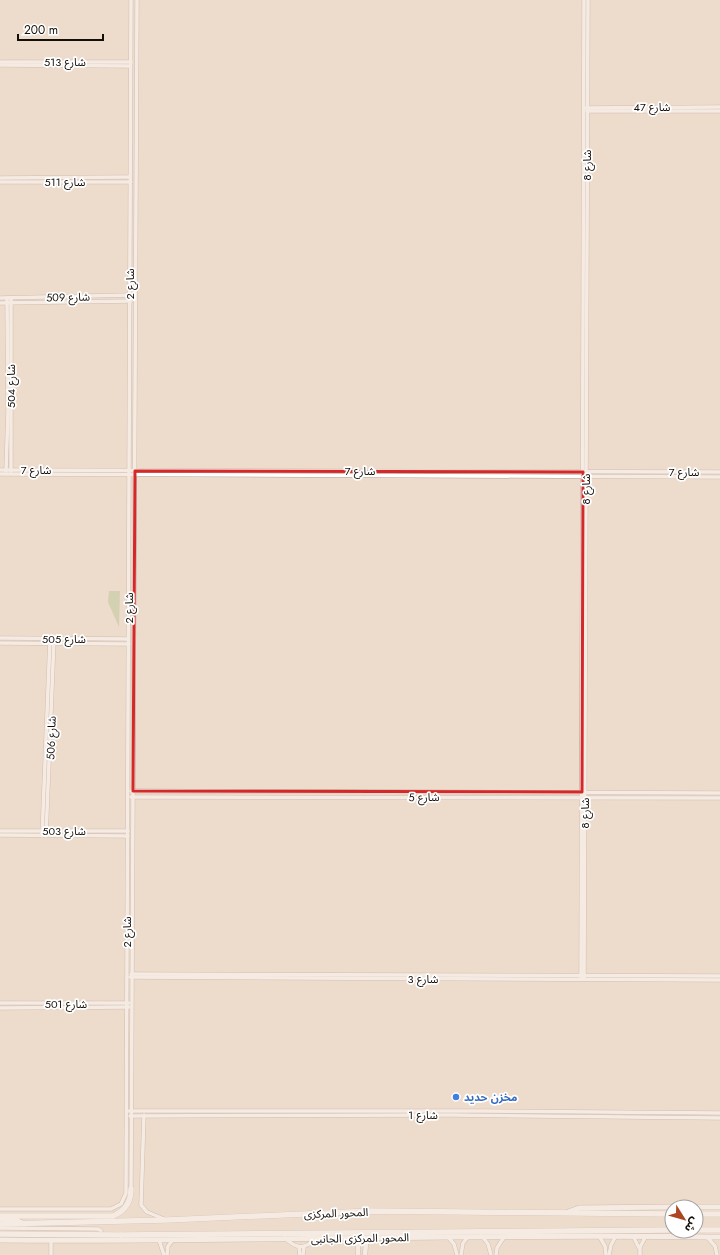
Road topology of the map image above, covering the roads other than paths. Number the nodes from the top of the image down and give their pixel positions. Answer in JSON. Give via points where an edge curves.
{"nodes":[{"id":1,"x":131,"y":0,"type":"edge"},
{"id":2,"x":137,"y":0,"type":"edge"},
{"id":3,"x":584,"y":0,"type":"edge"},
{"id":4,"x":588,"y":0,"type":"edge"},
{"id":5,"x":0,"y":63,"type":"edge"},
{"id":6,"x":130,"y":65,"type":"junction"},
{"id":7,"x":137,"y":68,"type":"junction"},
{"id":8,"x":720,"y":107,"type":"edge"},
{"id":9,"x":585,"y":109,"type":"junction"},
{"id":10,"x":720,"y":111,"type":"edge"},
{"id":11,"x":130,"y":177,"type":"junction"},
{"id":12,"x":0,"y":178,"type":"edge"},
{"id":13,"x":0,"y":182,"type":"edge"},
{"id":14,"x":130,"y":182,"type":"junction"},
{"id":15,"x":136,"y":182,"type":"junction"},
{"id":16,"x":130,"y":295,"type":"junction"},
{"id":17,"x":69,"y":296,"type":"junction"},
{"id":18,"x":136,"y":296,"type":"junction"},
{"id":19,"x":0,"y":298,"type":"edge"},
{"id":20,"x":9,"y":298,"type":"junction"},
{"id":21,"x":130,"y":301,"type":"junction"},
{"id":22,"x":69,"y":302,"type":"junction"},
{"id":23,"x":136,"y":302,"type":"junction"},
{"id":24,"x":0,"y":303,"type":"edge"},
{"id":25,"x":9,"y":303,"type":"junction"},
{"id":26,"x":128,"y":347,"type":"junction"},
{"id":27,"x":136,"y":347,"type":"junction"},
{"id":28,"x":8,"y":469,"type":"junction"},
{"id":29,"x":0,"y":470,"type":"edge"},
{"id":30,"x":129,"y":470,"type":"junction"},
{"id":31,"x":135,"y":471,"type":"junction"},
{"id":32,"x":720,"y":472,"type":"edge"},
{"id":33,"x":0,"y":474,"type":"edge"},
{"id":34,"x":8,"y":474,"type":"junction"},
{"id":35,"x":584,"y":474,"type":"junction"},
{"id":36,"x":129,"y":475,"type":"junction"},
{"id":37,"x":135,"y":476,"type":"junction"},
{"id":38,"x":720,"y":477,"type":"edge"},
{"id":39,"x":0,"y":638,"type":"edge"},
{"id":40,"x":128,"y":639,"type":"junction"},
{"id":41,"x":52,"y":641,"type":"junction"},
{"id":42,"x":0,"y":643,"type":"edge"},
{"id":43,"x":128,"y":644,"type":"junction"},
{"id":44,"x":134,"y":644,"type":"junction"},
{"id":45,"x":128,"y":791,"type":"junction"},
{"id":46,"x":133,"y":791,"type":"junction"},
{"id":47,"x":384,"y":792,"type":"junction"},
{"id":48,"x":583,"y":792,"type":"junction"},
{"id":49,"x":720,"y":793,"type":"edge"},
{"id":50,"x":128,"y":797,"type":"junction"},
{"id":51,"x":133,"y":797,"type":"junction"},
{"id":52,"x":384,"y":798,"type":"junction"},
{"id":53,"x":583,"y":798,"type":"junction"},
{"id":54,"x":720,"y":798,"type":"edge"},
{"id":55,"x":0,"y":831,"type":"edge"},
{"id":56,"x":45,"y":831,"type":"junction"},
{"id":57,"x":128,"y":831,"type":"junction"},
{"id":58,"x":10,"y":833,"type":"junction"},
{"id":59,"x":0,"y":835,"type":"edge"},
{"id":60,"x":44,"y":836,"type":"junction"},
{"id":61,"x":128,"y":836,"type":"junction"},
{"id":62,"x":127,"y":975,"type":"junction"},
{"id":63,"x":132,"y":975,"type":"junction"},
{"id":64,"x":720,"y":976,"type":"edge"},
{"id":65,"x":582,"y":977,"type":"junction"},
{"id":66,"x":669,"y":977,"type":"junction"},
{"id":67,"x":720,"y":980,"type":"edge"},
{"id":68,"x":0,"y":1003,"type":"edge"},
{"id":69,"x":129,"y":1005,"type":"junction"},
{"id":70,"x":0,"y":1008,"type":"edge"},
{"id":71,"x":127,"y":1111,"type":"junction"},
{"id":72,"x":132,"y":1111,"type":"junction"},
{"id":73,"x":144,"y":1111,"type":"junction"},
{"id":74,"x":272,"y":1113,"type":"junction"},
{"id":75,"x":413,"y":1113,"type":"junction"},
{"id":76,"x":720,"y":1113,"type":"edge"},
{"id":77,"x":127,"y":1116,"type":"junction"},
{"id":78,"x":132,"y":1116,"type":"junction"},
{"id":79,"x":144,"y":1116,"type":"junction"},
{"id":80,"x":720,"y":1118,"type":"edge"},
{"id":81,"x":131,"y":1189,"type":"joint"},
{"id":82,"x":664,"y":1207,"type":"edge"},
{"id":83,"x":704,"y":1207,"type":"edge"},
{"id":84,"x":720,"y":1207,"type":"edge"},
{"id":85,"x":0,"y":1208,"type":"edge"},
{"id":86,"x":568,"y":1212,"type":"junction"},
{"id":87,"x":664,"y":1214,"type":"edge"},
{"id":88,"x":704,"y":1214,"type":"edge"},
{"id":89,"x":720,"y":1214,"type":"edge"},
{"id":90,"x":0,"y":1216,"type":"edge"},
{"id":91,"x":0,"y":1219,"type":"edge"},
{"id":92,"x":167,"y":1220,"type":"junction"},
{"id":93,"x":0,"y":1224,"type":"edge"},
{"id":94,"x":25,"y":1224,"type":"junction"},
{"id":95,"x":0,"y":1228,"type":"edge"},
{"id":96,"x":664,"y":1230,"type":"edge"},
{"id":97,"x":704,"y":1230,"type":"edge"},
{"id":98,"x":720,"y":1230,"type":"edge"},
{"id":99,"x":555,"y":1233,"type":"junction"},
{"id":100,"x":0,"y":1234,"type":"edge"},
{"id":101,"x":482,"y":1236,"type":"junction"},
{"id":102,"x":505,"y":1236,"type":"junction"},
{"id":103,"x":599,"y":1236,"type":"junction"},
{"id":104,"x":616,"y":1236,"type":"junction"},
{"id":105,"x":633,"y":1236,"type":"junction"},
{"id":106,"x":646,"y":1236,"type":"junction"},
{"id":107,"x":706,"y":1236,"type":"junction"},
{"id":108,"x":448,"y":1237,"type":"junction"},
{"id":109,"x":468,"y":1237,"type":"junction"},
{"id":110,"x":720,"y":1237,"type":"edge"},
{"id":111,"x":285,"y":1238,"type":"junction"},
{"id":112,"x":316,"y":1238,"type":"junction"},
{"id":113,"x":352,"y":1238,"type":"junction"},
{"id":114,"x":370,"y":1238,"type":"junction"},
{"id":115,"x":0,"y":1240,"type":"edge"},
{"id":116,"x":50,"y":1240,"type":"junction"},
{"id":117,"x":99,"y":1240,"type":"junction"},
{"id":118,"x":159,"y":1240,"type":"junction"},
{"id":119,"x":172,"y":1240,"type":"junction"},
{"id":120,"x":302,"y":1247,"type":"junction"},
{"id":121,"x":358,"y":1252,"type":"edge"},
{"id":122,"x":365,"y":1253,"type":"edge"},
{"id":123,"x":640,"y":1253,"type":"edge"},
{"id":124,"x":51,"y":1255,"type":"edge"},
{"id":125,"x":164,"y":1255,"type":"edge"},
{"id":126,"x":168,"y":1255,"type":"edge"},
{"id":127,"x":302,"y":1255,"type":"edge"},
{"id":128,"x":457,"y":1255,"type":"edge"},
{"id":129,"x":461,"y":1255,"type":"edge"},
{"id":130,"x":491,"y":1255,"type":"edge"},
{"id":131,"x":496,"y":1255,"type":"edge"},
{"id":132,"x":606,"y":1255,"type":"edge"},
{"id":133,"x":609,"y":1255,"type":"edge"},
{"id":134,"x":717,"y":1255,"type":"edge"}],
"edges":[{"from":1,"to":6,"type":"street","name":"شارع 2"},
{"from":2,"to":7,"type":"street","name":"شارع 2"},
{"from":3,"to":9,"type":"street","name":"شارع 8"},
{"from":4,"to":9,"type":"street","name":"شارع 8"},
{"from":5,"to":6,"type":"street","name":"شارع 513"},
{"from":6,"to":7,"type":"street","name":"شارع 513"},
{"from":6,"to":11,"type":"street","name":"شارع 2"},
{"from":7,"to":15,"type":"street","name":"شارع 2"},
{"from":8,"to":9,"type":"street","name":"شارع 47"},
{"from":9,"to":10,"type":"street","name":"شارع 47"},
{"from":9,"to":35,"type":"street","name":"شارع 8"},
{"from":11,"to":12,"type":"street","name":"شارع 511"},
{"from":11,"to":14,"type":"street","name":"شارع 2"},
{"from":13,"to":14,"type":"street","name":"شارع 511"},
{"from":14,"to":15,"type":"street","name":"شارع 511"},
{"from":14,"to":16,"type":"street","name":"شارع 2"},
{"from":15,"to":18,"type":"street","name":"شارع 2"},
{"from":16,"to":17,"type":"street","name":"شارع 509"},
{"from":16,"to":18,"type":"street","name":"شارع 509"},
{"from":16,"to":21,"type":"street","name":"شارع 2"},
{"from":17,"to":20,"type":"street","name":"شارع 509"},
{"from":17,"to":22,"type":"street"},
{"from":18,"to":23,"type":"street","name":"شارع 2"},
{"from":19,"to":20,"type":"street","name":"شارع 509"},
{"from":20,"to":25,"type":"street","name":"شارع 504"},
{"from":21,"to":22,"type":"street","name":"شارع 509"},
{"from":21,"to":23,"type":"street","name":"شارع 509"},
{"from":21,"to":26,"type":"street","name":"شارع 2"},
{"from":22,"to":25,"type":"street","name":"شارع 509"},
{"from":23,"to":27,"type":"street","name":"شارع 2"},
{"from":24,"to":25,"type":"street","name":"شارع 509"},
{"from":25,"to":28,"type":"street","name":"شارع 504"},
{"from":26,"to":27,"type":"street"},
{"from":26,"to":30,"type":"street","name":"شارع 2"},
{"from":27,"to":31,"type":"street","name":"شارع 2"},
{"from":28,"to":29,"type":"street","name":"شارع 7"},
{"from":28,"to":30,"type":"street","name":"شارع 7"},
{"from":28,"to":34,"type":"street","name":"شارع 504"},
{"from":30,"to":31,"type":"street","name":"شارع 7"},
{"from":30,"to":36,"type":"street","name":"شارع 2"},
{"from":31,"to":35,"type":"street","name":"شارع 7"},
{"from":31,"to":37,"type":"street","name":"شارع 2"},
{"from":32,"to":35,"type":"street","name":"شارع 7"},
{"from":33,"to":34,"type":"street","name":"شارع 7"},
{"from":34,"to":36,"type":"street","name":"شارع 7"},
{"from":35,"to":37,"type":"street","name":"شارع 7"},
{"from":35,"to":38,"type":"street","name":"شارع 7"},
{"from":35,"to":48,"type":"street","name":"شارع 8"},
{"from":36,"to":37,"type":"street","name":"شارع 7"},
{"from":36,"to":40,"type":"street","name":"شارع 2"},
{"from":37,"to":44,"type":"street","name":"شارع 2"},
{"from":39,"to":41,"type":"street","name":"شارع 505"},
{"from":40,"to":41,"type":"street","name":"شارع 505"},
{"from":40,"to":43,"type":"street","name":"شارع 2"},
{"from":41,"to":42,"type":"street","name":"شارع 505"},
{"from":41,"to":43,"type":"street","name":"شارع 505"},
{"from":41,"to":56,"type":"street","name":"شارع 506"},
{"from":43,"to":44,"type":"street","name":"شارع 505"},
{"from":43,"to":45,"type":"street","name":"شارع 2"},
{"from":44,"to":46,"type":"street","name":"شارع 2"},
{"from":45,"to":46,"type":"street","name":"شارع 5"},
{"from":45,"to":50,"type":"street","name":"شارع 2"},
{"from":46,"to":47,"type":"street","name":"شارع 5"},
{"from":46,"to":51,"type":"street","name":"شارع 2"},
{"from":47,"to":48,"type":"street","name":"شارع 5"},
{"from":47,"to":52,"type":"street"},
{"from":48,"to":49,"type":"street","name":"شارع 5"},
{"from":48,"to":53,"type":"street","name":"شارع 8"},
{"from":50,"to":51,"type":"street","name":"شارع 5"},
{"from":50,"to":57,"type":"street","name":"شارع 2"},
{"from":51,"to":52,"type":"street","name":"شارع 5"},
{"from":51,"to":63,"type":"street","name":"شارع 2"},
{"from":52,"to":53,"type":"street","name":"شارع 5"},
{"from":53,"to":54,"type":"street","name":"شارع 5"},
{"from":53,"to":65,"type":"street","name":"شارع 8"},
{"from":55,"to":58,"type":"street","name":"شارع 503"},
{"from":56,"to":57,"type":"street","name":"شارع 503"},
{"from":56,"to":58,"type":"street","name":"شارع 503"},
{"from":56,"to":60,"type":"street","name":"شارع 506"},
{"from":57,"to":61,"type":"street","name":"شارع 2"},
{"from":58,"to":59,"type":"street","name":"شارع 503"},
{"from":58,"to":60,"type":"street","name":"شارع 503"},
{"from":60,"to":61,"type":"street","name":"شارع 503"},
{"from":61,"to":62,"type":"street","name":"شارع 2"},
{"from":62,"to":63,"type":"street","name":"شارع 3"},
{"from":62,"to":69,"type":"street","name":"شارع 2"},
{"from":63,"to":65,"type":"street","name":"شارع 3"},
{"from":63,"to":69,"type":"street","name":"شارع 2"},
{"from":64,"to":66,"type":"street","name":"شارع 3"},
{"from":65,"to":66,"type":"street","name":"شارع 3"},
{"from":66,"to":67,"type":"street","name":"شارع 3"},
{"from":68,"to":69,"type":"street","name":"شارع 501"},
{"from":69,"to":70,"type":"street","name":"شارع 501"},
{"from":69,"to":71,"type":"street","name":"شارع 2"},
{"from":69,"to":72,"type":"street","name":"شارع 2"},
{"from":71,"to":72,"type":"street","name":"شارع 1"},
{"from":71,"to":77,"type":"street","name":"شارع 2"},
{"from":72,"to":73,"type":"street","name":"شارع 1"},
{"from":72,"to":78,"type":"street","name":"شارع 2"},
{"from":73,"to":74,"type":"street","name":"شارع 1"},
{"from":73,"to":79,"type":"street"},
{"from":74,"to":75,"type":"street","name":"شارع 1"},
{"from":74,"to":79,"type":"street","name":"شارع 1"},
{"from":75,"to":76,"type":"street","name":"شارع 1"},
{"from":75,"to":80,"type":"street","name":"شارع 1"},
{"from":77,"to":78,"type":"street","name":"شارع 1"},
{"from":77,"to":85,"type":"street","name":"شارع 2","via":[[125,1195],[121,1204],[111,1209]]},
{"from":78,"to":79,"type":"street","name":"شارع 1"},
{"from":78,"to":81,"type":"street","name":"شارع 2"},
{"from":79,"to":92,"type":"street","via":[[142,1207],[147,1212]]},
{"from":81,"to":90,"type":"highway","via":[[126,1207],[110,1216]]},
{"from":82,"to":86,"type":"main road","via":[[579,1208]]},
{"from":83,"to":84,"type":"main road"},
{"from":86,"to":87,"type":"highway","name":"المحور المركزى"},
{"from":86,"to":92,"type":"highway","name":"المحور المركزى","via":[[356,1212]]},
{"from":88,"to":89,"type":"highway"},
{"from":91,"to":94,"type":"main road","via":[[16,1220]]},
{"from":92,"to":94,"type":"highway","name":"المحور المركزى"},
{"from":93,"to":94,"type":"highway","name":"المحور المركزى"},
{"from":95,"to":117,"type":"street","via":[[98,1229],[103,1233]]},
{"from":96,"to":99,"type":"highway","name":"المحور المركزى"},
{"from":97,"to":98,"type":"highway"},
{"from":99,"to":100,"type":"highway","name":"المحور المركزى","bridge":true},
{"from":99,"to":102,"type":"main road","name":"المحور المركزى الجانبى"},
{"from":99,"to":103,"type":"main road","name":"المحور المركزى الجانبى"},
{"from":101,"to":102,"type":"main road","name":"المحور المركزى الجانبى"},
{"from":101,"to":109,"type":"main road","name":"المحور المركزى الجانبى"},
{"from":101,"to":130,"type":"street"},
{"from":102,"to":131,"type":"street","via":[[497,1248]]},
{"from":103,"to":104,"type":"main road","name":"المحور المركزى الجانبى"},
{"from":103,"to":132,"type":"street","via":[[605,1246]]},
{"from":104,"to":105,"type":"main road","name":"المحور المركزى الجانبى"},
{"from":104,"to":133,"type":"street","via":[[610,1245]]},
{"from":105,"to":106,"type":"main road","name":"المحور المركزى الجانبى"},
{"from":105,"to":123,"type":"street"},
{"from":106,"to":107,"type":"main road","name":"المحور المركزى الجانبى"},
{"from":106,"to":123,"type":"street"},
{"from":107,"to":110,"type":"main road","name":"المحور المركزى الجانبى"},
{"from":107,"to":134,"type":"street","via":[[715,1246]]},
{"from":108,"to":109,"type":"main road","name":"المحور المركزى الجانبى"},
{"from":108,"to":114,"type":"main road","name":"المحور المركزى الجانبى"},
{"from":108,"to":128,"type":"street","via":[[454,1244]]},
{"from":109,"to":129,"type":"street","via":[[463,1243]]},
{"from":111,"to":112,"type":"main road","name":"المحور المركزى الجانبى"},
{"from":111,"to":119,"type":"main road","name":"المحور المركزى الجانبى"},
{"from":111,"to":120,"type":"street","via":[[293,1246]]},
{"from":112,"to":113,"type":"main road","name":"المحور المركزى الجانبى"},
{"from":112,"to":120,"type":"street","via":[[309,1245]]},
{"from":113,"to":114,"type":"main road","name":"المحور المركزى الجانبى"},
{"from":113,"to":121,"type":"street","via":[[357,1243]]},
{"from":114,"to":122,"type":"street","via":[[366,1243]]},
{"from":115,"to":116,"type":"main road","name":"المحور المركزى الجانبى"},
{"from":116,"to":117,"type":"main road","name":"المحور المركزى الجانبى"},
{"from":116,"to":124,"type":"street"},
{"from":117,"to":118,"type":"main road","name":"المحور المركزى الجانبى"},
{"from":118,"to":119,"type":"main road","name":"المحور المركزى الجانبى"},
{"from":118,"to":125,"type":"street"},
{"from":119,"to":126,"type":"street","via":[[168,1246]]},
{"from":120,"to":127,"type":"street"},
{"from":121,"to":122,"type":"street"},
{"from":125,"to":126,"type":"street"}]}
